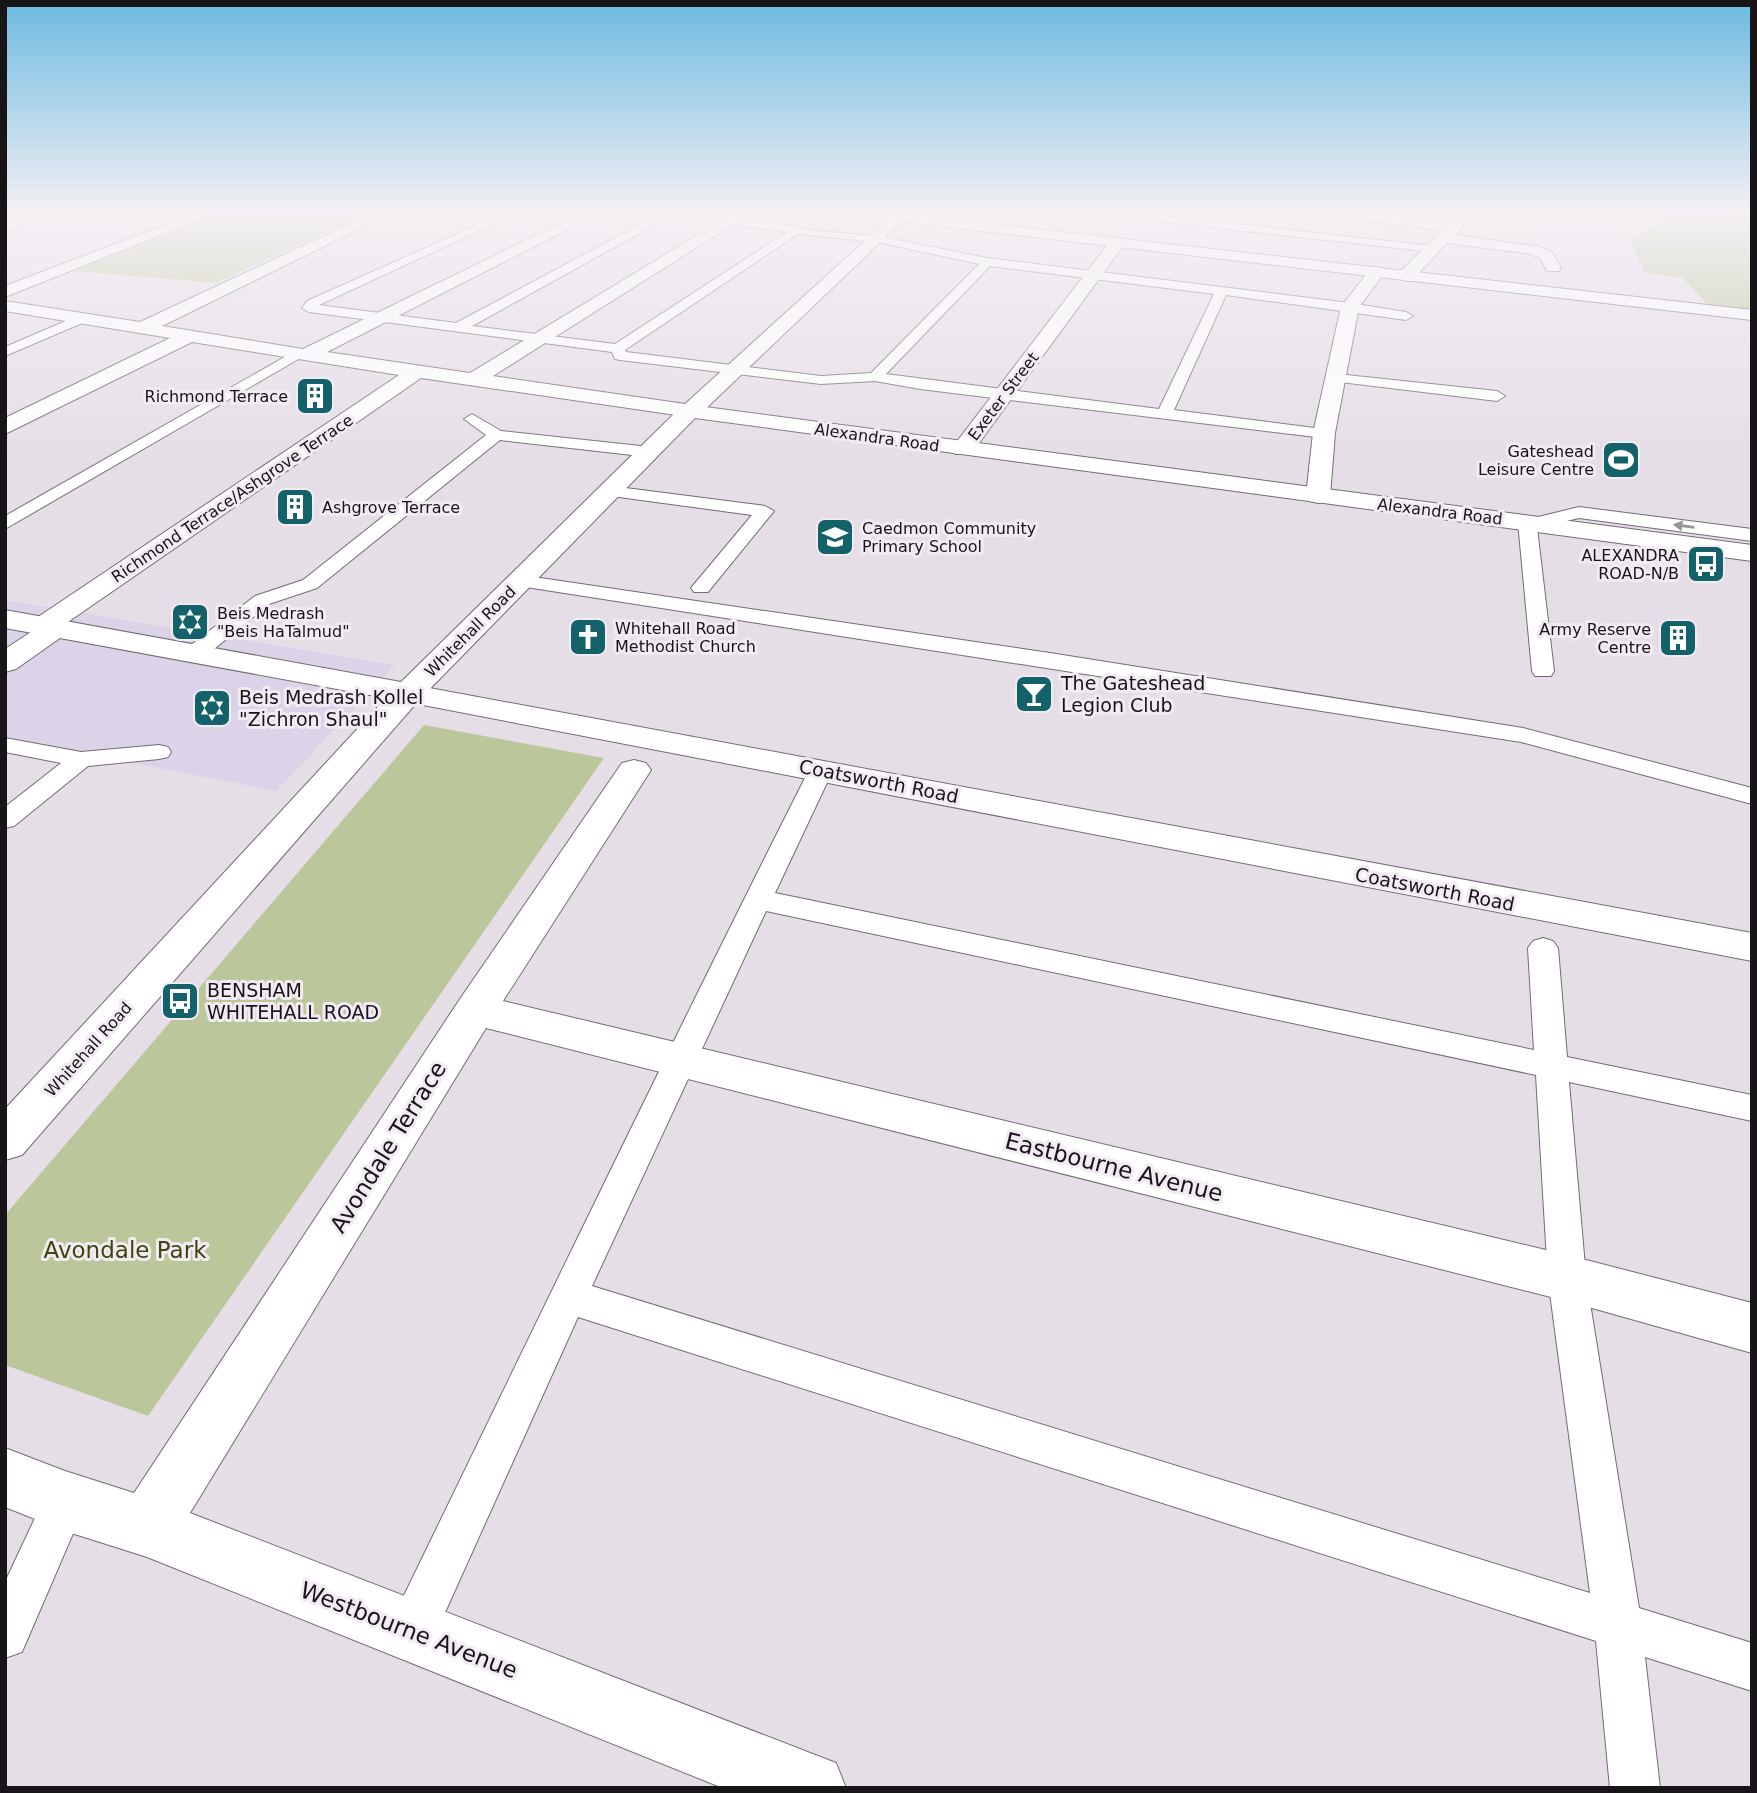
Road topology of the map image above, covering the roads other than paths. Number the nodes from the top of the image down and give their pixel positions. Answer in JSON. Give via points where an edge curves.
{"nodes":[{"id":1,"x":215,"y":294,"type":"edge"},
{"id":2,"x":335,"y":294,"type":"edge"},
{"id":3,"x":429,"y":294,"type":"edge"},
{"id":4,"x":521,"y":294,"type":"edge"},
{"id":5,"x":613,"y":294,"type":"edge"},
{"id":6,"x":701,"y":294,"type":"edge"},
{"id":7,"x":817,"y":294,"type":"edge"},
{"id":8,"x":955,"y":294,"type":"edge"},
{"id":9,"x":1079,"y":294,"type":"edge"},
{"id":10,"x":1220,"y":294,"type":"edge"},
{"id":11,"x":1235,"y":294,"type":"edge"},
{"id":12,"x":1360,"y":294,"type":"edge"},
{"id":13,"x":1563,"y":294,"type":"edge"},
{"id":14,"x":5,"y":306,"type":"edge"},
{"id":15,"x":1350,"y":307,"type":"junction"},
{"id":16,"x":1752,"y":315,"type":"edge"},
{"id":17,"x":1406,"y":316,"type":"dead end"},
{"id":18,"x":82,"y":318,"type":"junction"},
{"id":19,"x":380,"y":318,"type":"junction"},
{"id":20,"x":145,"y":327,"type":"junction"},
{"id":21,"x":456,"y":329,"type":"junction"},
{"id":22,"x":192,"y":335,"type":"junction"},
{"id":23,"x":537,"y":340,"type":"junction"},
{"id":24,"x":618,"y":349,"type":"junction"},
{"id":25,"x":5,"y":352,"type":"edge"},
{"id":26,"x":302,"y":355,"type":"junction"},
{"id":27,"x":734,"y":370,"type":"junction"},
{"id":28,"x":418,"y":371,"type":"junction"},
{"id":29,"x":875,"y":377,"type":"junction"},
{"id":30,"x":1337,"y":378,"type":"junction"},
{"id":31,"x":472,"y":380,"type":"junction"},
{"id":32,"x":1004,"y":394,"type":"junction"},
{"id":33,"x":1497,"y":396,"type":"dead end"},
{"id":34,"x":690,"y":411,"type":"junction"},
{"id":35,"x":1164,"y":415,"type":"junction"},
{"id":36,"x":472,"y":419,"type":"dead end"},
{"id":37,"x":5,"y":427,"type":"edge"},
{"id":38,"x":1324,"y":433,"type":"junction"},
{"id":39,"x":497,"y":435,"type":"junction"},
{"id":40,"x":963,"y":449,"type":"junction"},
{"id":41,"x":650,"y":452,"type":"junction"},
{"id":42,"x":610,"y":491,"type":"junction"},
{"id":43,"x":1318,"y":496,"type":"junction"},
{"id":44,"x":1532,"y":522,"type":"junction"},
{"id":45,"x":5,"y":524,"type":"edge"},
{"id":46,"x":1752,"y":536,"type":"edge"},
{"id":47,"x":1752,"y":553,"type":"edge"},
{"id":48,"x":520,"y":581,"type":"junction"},
{"id":49,"x":701,"y":588,"type":"dead end"},
{"id":50,"x":5,"y":619,"type":"edge"},
{"id":51,"x":51,"y":626,"type":"junction"},
{"id":52,"x":195,"y":653,"type":"junction"},
{"id":53,"x":5,"y":663,"type":"edge"},
{"id":54,"x":1543,"y":671,"type":"dead end"},
{"id":55,"x":408,"y":693,"type":"junction"},
{"id":56,"x":5,"y":745,"type":"edge"},
{"id":57,"x":159,"y":752,"type":"dead end"},
{"id":58,"x":81,"y":759,"type":"junction"},
{"id":59,"x":634,"y":770,"type":"dead end"},
{"id":60,"x":821,"y":770,"type":"junction"},
{"id":61,"x":1752,"y":796,"type":"edge"},
{"id":62,"x":5,"y":820,"type":"edge"},
{"id":63,"x":756,"y":899,"type":"junction"},
{"id":64,"x":1752,"y":947,"type":"edge"},
{"id":65,"x":1543,"y":948,"type":"dead end"},
{"id":66,"x":475,"y":1010,"type":"junction"},
{"id":67,"x":679,"y":1060,"type":"junction"},
{"id":68,"x":1554,"y":1065,"type":"junction"},
{"id":69,"x":1752,"y":1108,"type":"edge"},
{"id":70,"x":5,"y":1141,"type":"edge"},
{"id":71,"x":1567,"y":1278,"type":"junction"},
{"id":72,"x":567,"y":1296,"type":"junction"},
{"id":73,"x":1752,"y":1328,"type":"edge"},
{"id":74,"x":5,"y":1477,"type":"edge"},
{"id":75,"x":65,"y":1501,"type":"junction"},
{"id":76,"x":147,"y":1527,"type":"junction"},
{"id":77,"x":1618,"y":1625,"type":"junction"},
{"id":78,"x":412,"y":1631,"type":"junction"},
{"id":79,"x":5,"y":1635,"type":"edge"},
{"id":80,"x":1752,"y":1667,"type":"edge"},
{"id":81,"x":811,"y":1788,"type":"edge"},
{"id":82,"x":1635,"y":1788,"type":"edge"}],
"edges":[{"from":1,"to":20,"type":"street"},
{"from":2,"to":19,"type":"lane","via":[[308,306]]},
{"from":3,"to":19,"type":"street"},
{"from":4,"to":21,"type":"lane"},
{"from":5,"to":23,"type":"street"},
{"from":6,"to":24,"type":"lane"},
{"from":7,"to":27,"type":"street","name":"Whitehall Road"},
{"from":8,"to":29,"type":"lane"},
{"from":9,"to":32,"type":"street","name":"Exeter Street"},
{"from":10,"to":35,"type":"lane"},
{"from":11,"to":15,"type":"lane"},
{"from":12,"to":15,"type":"street"},
{"from":13,"to":16,"type":"street"},
{"from":14,"to":18,"type":"street","name":"Alexandra Road"},
{"from":15,"to":17,"type":"lane"},
{"from":15,"to":30,"type":"street"},
{"from":18,"to":20,"type":"street","name":"Alexandra Road"},
{"from":18,"to":25,"type":"lane"},
{"from":19,"to":21,"type":"lane"},
{"from":19,"to":26,"type":"street"},
{"from":20,"to":22,"type":"street","name":"Alexandra Road"},
{"from":21,"to":23,"type":"lane"},
{"from":22,"to":26,"type":"street","name":"Alexandra Road"},
{"from":22,"to":37,"type":"street"},
{"from":23,"to":24,"type":"lane"},
{"from":23,"to":31,"type":"street"},
{"from":24,"to":27,"type":"lane","via":[[620,356]]},
{"from":26,"to":28,"type":"street","name":"Alexandra Road"},
{"from":26,"to":45,"type":"lane"},
{"from":27,"to":29,"type":"lane","via":[[821,380]]},
{"from":27,"to":34,"type":"street","name":"Whitehall Road"},
{"from":28,"to":31,"type":"street","name":"Alexandra Road"},
{"from":28,"to":51,"type":"street","name":"Richmond Terrace/Ashgrove Terrace"},
{"from":29,"to":32,"type":"lane"},
{"from":30,"to":33,"type":"lane","via":[[1431,396]]},
{"from":30,"to":38,"type":"street"},
{"from":31,"to":34,"type":"street","name":"Alexandra Road"},
{"from":32,"to":35,"type":"lane"},
{"from":32,"to":40,"type":"street","name":"Exeter Street"},
{"from":34,"to":40,"type":"street","name":"Alexandra Road"},
{"from":34,"to":41,"type":"street","name":"Whitehall Road"},
{"from":35,"to":38,"type":"lane"},
{"from":36,"to":39,"type":"lane"},
{"from":38,"to":43,"type":"street"},
{"from":39,"to":41,"type":"lane"},
{"from":39,"to":52,"type":"lane","via":[[310,584],[262,600]]},
{"from":40,"to":43,"type":"street","name":"Alexandra Road"},
{"from":41,"to":42,"type":"street","name":"Whitehall Road"},
{"from":42,"to":48,"type":"street","name":"Whitehall Road"},
{"from":42,"to":49,"type":"lane","via":[[765,511]]},
{"from":43,"to":44,"type":"street","name":"Alexandra Road"},
{"from":46,"to":44,"type":"lane","one_way":true,"via":[[1578,512]]},
{"from":44,"to":47,"type":"street","name":"Alexandra Road"},
{"from":44,"to":54,"type":"lane"},
{"from":48,"to":55,"type":"street","name":"Whitehall Road"},
{"from":48,"to":61,"type":"lane","via":[[1523,735]]},
{"from":50,"to":51,"type":"street","name":"Coatsworth Road"},
{"from":51,"to":52,"type":"street","name":"Coatsworth Road"},
{"from":51,"to":53,"type":"street","name":"Richmond Terrace/Ashgrove Terrace"},
{"from":52,"to":55,"type":"street","name":"Coatsworth Road"},
{"from":55,"to":60,"type":"street","name":"Coatsworth Road"},
{"from":55,"to":70,"type":"street","name":"Whitehall Road"},
{"from":56,"to":58,"type":"lane"},
{"from":57,"to":58,"type":"lane"},
{"from":58,"to":62,"type":"lane"},
{"from":59,"to":66,"type":"street","name":"Avondale Terrace"},
{"from":60,"to":63,"type":"lane"},
{"from":60,"to":64,"type":"street","name":"Coatsworth Road"},
{"from":63,"to":67,"type":"lane"},
{"from":63,"to":68,"type":"lane"},
{"from":65,"to":68,"type":"lane"},
{"from":66,"to":67,"type":"street","name":"Eastbourne Avenue"},
{"from":66,"to":76,"type":"street","name":"Avondale Terrace"},
{"from":67,"to":71,"type":"street","name":"Eastbourne Avenue"},
{"from":67,"to":72,"type":"lane"},
{"from":68,"to":69,"type":"lane"},
{"from":68,"to":71,"type":"lane"},
{"from":71,"to":73,"type":"street","name":"Eastbourne Avenue"},
{"from":71,"to":77,"type":"lane"},
{"from":72,"to":77,"type":"lane"},
{"from":72,"to":78,"type":"lane"},
{"from":74,"to":75,"type":"street","name":"Westbourne Avenue"},
{"from":75,"to":76,"type":"street","name":"Westbourne Avenue"},
{"from":75,"to":79,"type":"lane"},
{"from":76,"to":78,"type":"street","name":"Westbourne Avenue"},
{"from":77,"to":80,"type":"lane"},
{"from":77,"to":82,"type":"lane"},
{"from":78,"to":81,"type":"street","name":"Westbourne Avenue"}]}
